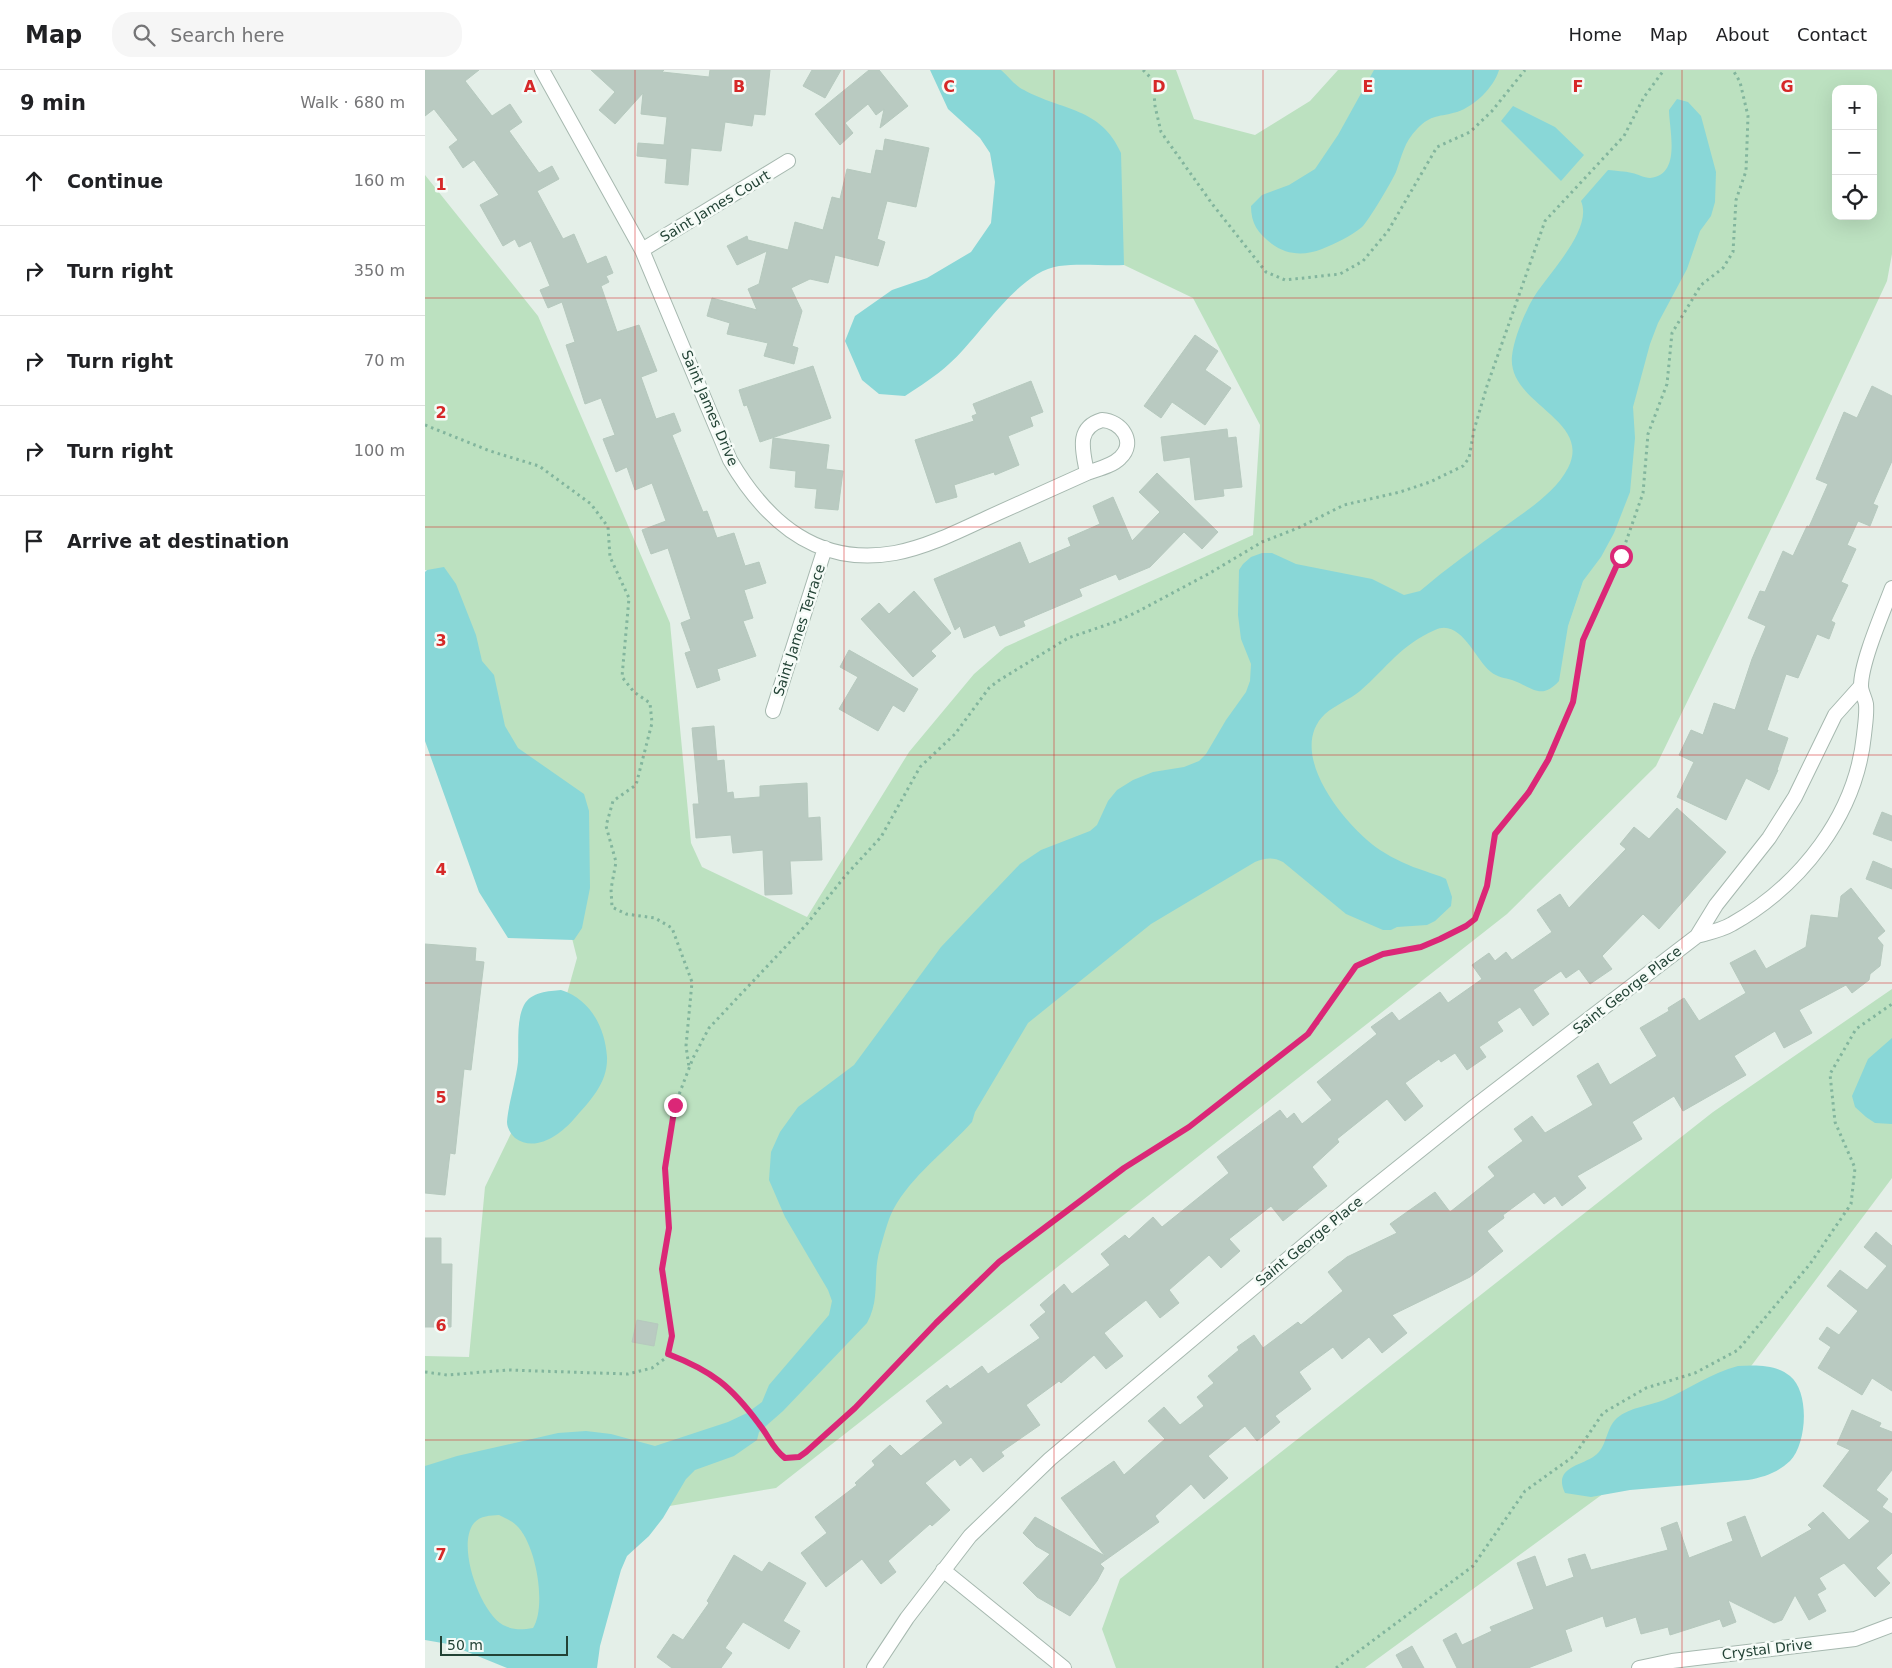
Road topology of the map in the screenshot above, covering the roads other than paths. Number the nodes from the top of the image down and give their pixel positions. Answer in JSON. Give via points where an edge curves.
{"nodes":[{"id":1,"x":542,"y":70,"type":"edge"},
{"id":2,"x":788,"y":161,"type":"dead end"},
{"id":3,"x":641,"y":250,"type":"junction"},
{"id":4,"x":1087,"y":473,"type":"dead end"},
{"id":5,"x":825,"y":548,"type":"junction"},
{"id":6,"x":1892,"y":588,"type":"edge"},
{"id":7,"x":1861,"y":686,"type":"junction"},
{"id":8,"x":773,"y":711,"type":"dead end"},
{"id":9,"x":1697,"y":936,"type":"junction"},
{"id":10,"x":943,"y":1570,"type":"junction"},
{"id":11,"x":1892,"y":1625,"type":"edge"},
{"id":12,"x":874,"y":1668,"type":"edge"},
{"id":13,"x":1065,"y":1668,"type":"edge"},
{"id":14,"x":1639,"y":1668,"type":"edge"}],
"edges":[{"from":1,"to":3,"type":"street","name":"Saint James Drive"},
{"from":2,"to":3,"type":"street","name":"Saint James Court"},
{"from":3,"to":5,"type":"street","name":"Saint James Drive","via":[[667,305],[718,434],[743,483],[782,527]]},
{"from":4,"to":5,"type":"street","name":"Saint James Drive","via":[[965,528],[897,552],[856,554]]},
{"from":5,"to":8,"type":"street","name":"Saint James Terrace"},
{"from":6,"to":7,"type":"street","name":"Saint George Place","via":[[1870,649]]},
{"from":7,"to":9,"type":"street","name":"Saint George Place","via":[[1835,715],[1795,797],[1769,838],[1716,905]]},
{"from":7,"to":9,"type":"street","name":"Saint George Place","via":[[1866,705],[1859,765],[1850,794],[1825,840],[1790,880],[1768,899],[1732,924]]},
{"from":9,"to":10,"type":"street","name":"Saint George Place","via":[[1467,1113],[1261,1280],[1050,1458],[969,1536]]},
{"from":10,"to":12,"type":"street","name":"Saint George Place"},
{"from":10,"to":13,"type":"street"},
{"from":11,"to":14,"type":"street","name":"Crystal Drive","via":[[1855,1638],[1672,1660]]}]}
